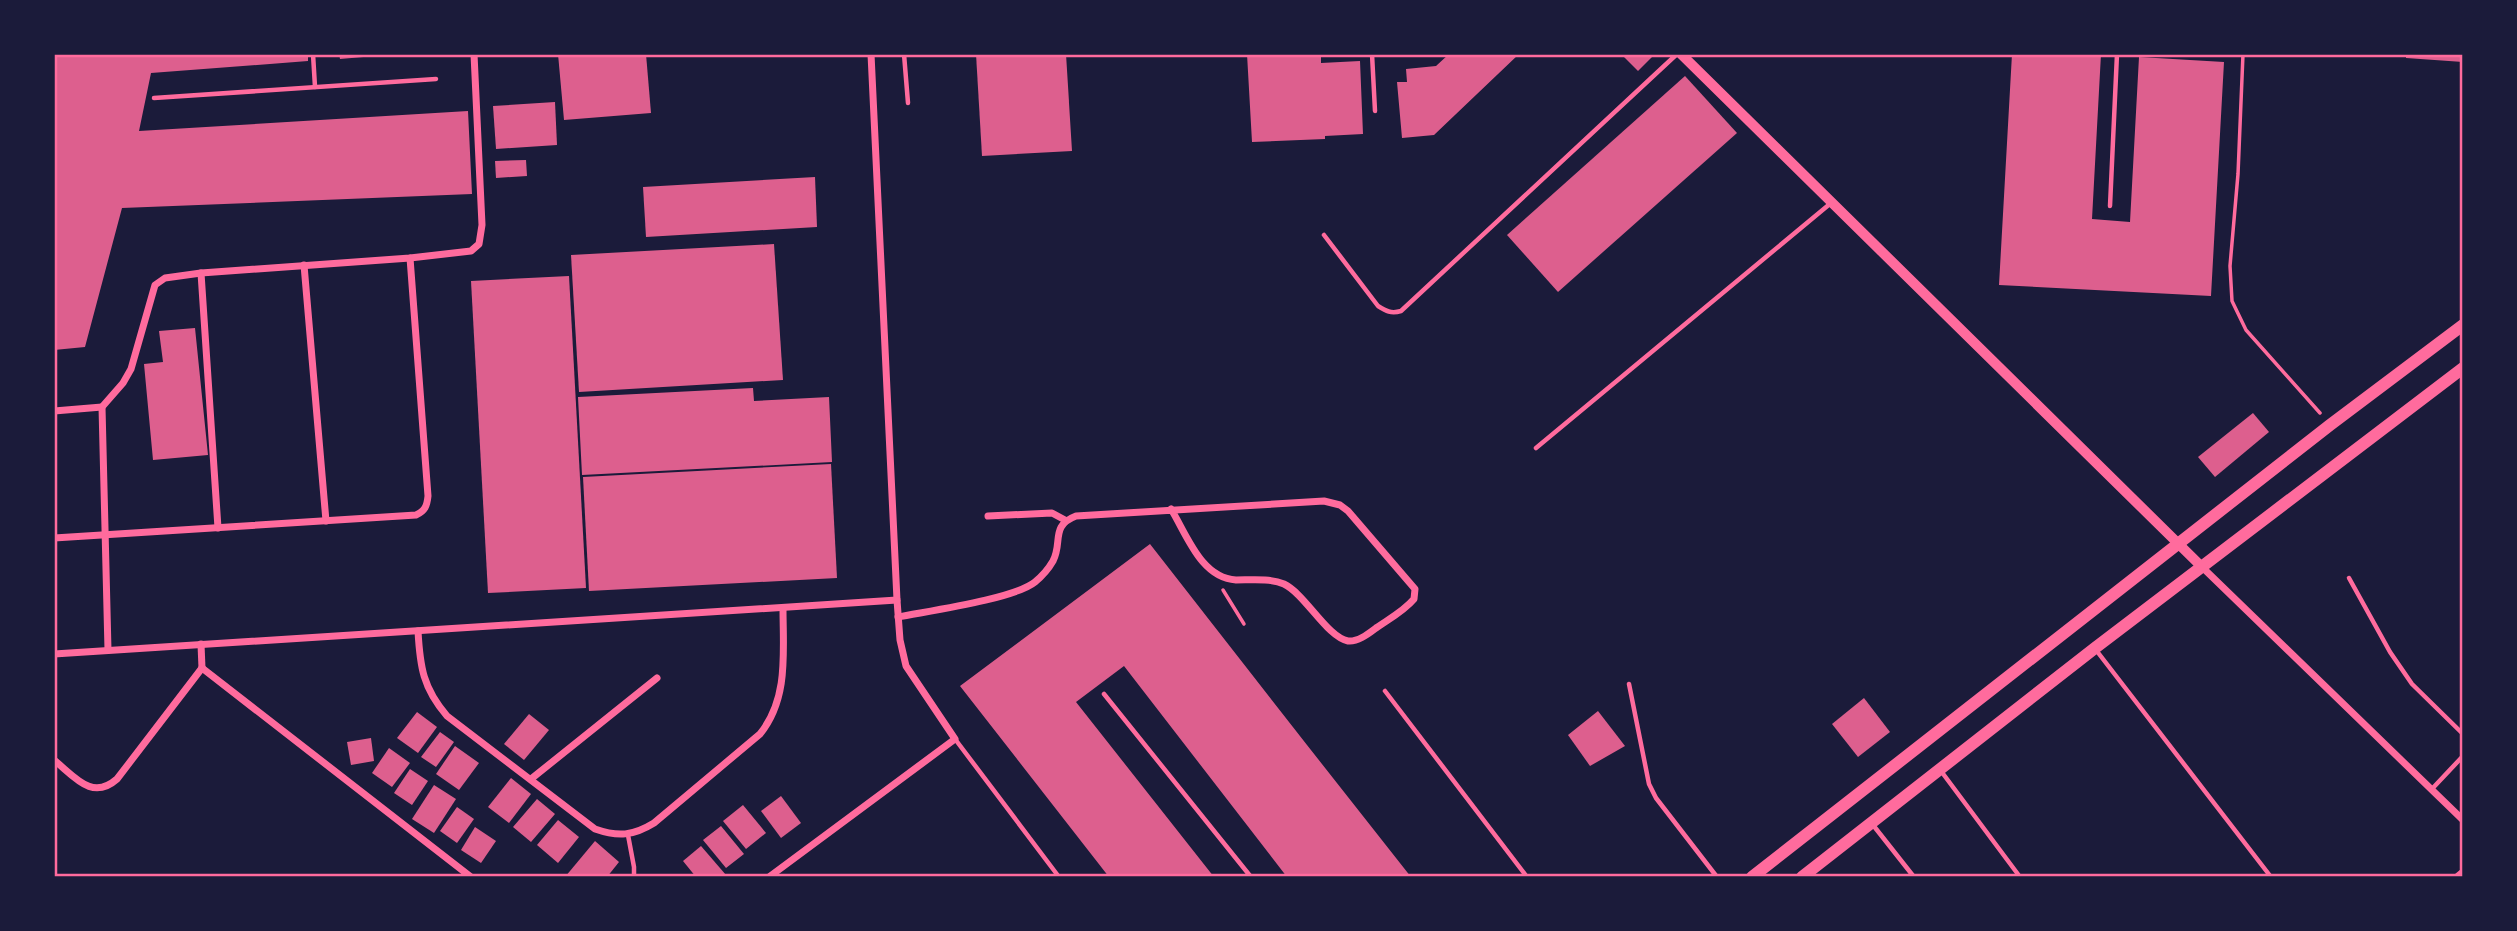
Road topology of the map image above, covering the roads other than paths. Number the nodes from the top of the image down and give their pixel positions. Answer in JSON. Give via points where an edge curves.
{"nodes":[{"id":1,"x":313,"y":54,"type":"edge"},
{"id":2,"x":474,"y":54,"type":"edge"},
{"id":3,"x":872,"y":54,"type":"edge"},
{"id":4,"x":904,"y":54,"type":"edge"},
{"id":5,"x":1372,"y":54,"type":"edge"},
{"id":6,"x":1679,"y":54,"type":"edge"},
{"id":7,"x":2118,"y":54,"type":"edge"},
{"id":8,"x":436,"y":79,"type":"dead end"},
{"id":9,"x":315,"y":87,"type":"junction"},
{"id":10,"x":154,"y":98,"type":"dead end"},
{"id":11,"x":908,"y":103,"type":"dead end"},
{"id":12,"x":1375,"y":111,"type":"dead end"},
{"id":13,"x":1831,"y":203,"type":"junction"},
{"id":14,"x":2110,"y":206,"type":"dead end"},
{"id":15,"x":1324,"y":235,"type":"dead end"},
{"id":16,"x":410,"y":258,"type":"junction"},
{"id":17,"x":304,"y":265,"type":"junction"},
{"id":18,"x":201,"y":273,"type":"junction"},
{"id":19,"x":2463,"y":325,"type":"edge"},
{"id":20,"x":2463,"y":368,"type":"edge"},
{"id":21,"x":102,"y":407,"type":"junction"},
{"id":22,"x":54,"y":411,"type":"edge"},
{"id":23,"x":1536,"y":448,"type":"dead end"},
{"id":24,"x":1171,"y":509,"type":"junction"},
{"id":25,"x":988,"y":516,"type":"dead end"},
{"id":26,"x":1065,"y":520,"type":"junction"},
{"id":27,"x":326,"y":521,"type":"junction"},
{"id":28,"x":218,"y":528,"type":"junction"},
{"id":29,"x":105,"y":534,"type":"junction"},
{"id":30,"x":54,"y":538,"type":"edge"},
{"id":31,"x":2178,"y":545,"type":"junction"},
{"id":32,"x":2202,"y":567,"type":"junction"},
{"id":33,"x":2349,"y":578,"type":"dead end"},
{"id":34,"x":897,"y":600,"type":"junction"},
{"id":35,"x":782,"y":608,"type":"junction"},
{"id":36,"x":898,"y":617,"type":"junction"},
{"id":37,"x":418,"y":631,"type":"junction"},
{"id":38,"x":201,"y":644,"type":"junction"},
{"id":39,"x":2095,"y":648,"type":"junction"},
{"id":40,"x":108,"y":650,"type":"junction"},
{"id":41,"x":54,"y":654,"type":"edge"},
{"id":42,"x":202,"y":668,"type":"junction"},
{"id":43,"x":657,"y":678,"type":"dead end"},
{"id":44,"x":1629,"y":684,"type":"dead end"},
{"id":45,"x":1385,"y":691,"type":"dead end"},
{"id":46,"x":1104,"y":694,"type":"dead end"},
{"id":47,"x":2463,"y":734,"type":"edge"},
{"id":48,"x":955,"y":739,"type":"junction"},
{"id":49,"x":2463,"y":756,"type":"edge"},
{"id":50,"x":54,"y":760,"type":"edge"},
{"id":51,"x":1940,"y":769,"type":"junction"},
{"id":52,"x":531,"y":779,"type":"junction"},
{"id":53,"x":2431,"y":790,"type":"junction"},
{"id":54,"x":2463,"y":820,"type":"edge"},
{"id":55,"x":1871,"y":822,"type":"junction"},
{"id":56,"x":628,"y":835,"type":"junction"},
{"id":57,"x":1769,"y":872,"type":"edge"},
{"id":58,"x":2463,"y":872,"type":"edge"},
{"id":59,"x":471,"y":877,"type":"edge"},
{"id":60,"x":634,"y":877,"type":"edge"},
{"id":61,"x":769,"y":877,"type":"edge"},
{"id":62,"x":1059,"y":877,"type":"edge"},
{"id":63,"x":1251,"y":877,"type":"edge"},
{"id":64,"x":1527,"y":877,"type":"edge"},
{"id":65,"x":1717,"y":877,"type":"edge"},
{"id":66,"x":1752,"y":877,"type":"edge"},
{"id":67,"x":1802,"y":877,"type":"edge"},
{"id":68,"x":1914,"y":877,"type":"edge"},
{"id":69,"x":2020,"y":877,"type":"edge"},
{"id":70,"x":2271,"y":877,"type":"edge"},
{"id":71,"x":2457,"y":877,"type":"edge"}],
"edges":[{"from":1,"to":9,"type":"lane"},
{"from":2,"to":16,"type":"street","via":[[479,244],[471,251]]},
{"from":3,"to":34,"type":"street"},
{"from":4,"to":11,"type":"lane"},
{"from":5,"to":12,"type":"lane"},
{"from":6,"to":13,"type":"street"},
{"from":6,"to":15,"type":"lane","via":[[1401,311],[1386,312],[1378,306]]},
{"from":7,"to":14,"type":"lane"},
{"from":8,"to":9,"type":"lane"},
{"from":9,"to":10,"type":"lane"},
{"from":13,"to":23,"type":"lane"},
{"from":13,"to":31,"type":"street"},
{"from":16,"to":17,"type":"street"},
{"from":16,"to":27,"type":"street","via":[[428,504],[416,515]]},
{"from":17,"to":18,"type":"street"},
{"from":17,"to":27,"type":"street"},
{"from":18,"to":21,"type":"street","via":[[164,278],[155,285],[131,369]]},
{"from":18,"to":28,"type":"street"},
{"from":19,"to":31,"type":"main road"},
{"from":20,"to":32,"type":"main road"},
{"from":21,"to":22,"type":"street"},
{"from":21,"to":29,"type":"street"},
{"from":24,"to":24,"type":"street","via":[[1324,501],[1340,505],[1415,589],[1414,599],[1360,639],[1348,641],[1282,583],[1214,574]]},
{"from":24,"to":26,"type":"street"},
{"from":25,"to":26,"type":"street","via":[[1052,513]]},
{"from":26,"to":36,"type":"street","via":[[1058,531],[1054,560],[1033,583],[1000,596]]},
{"from":27,"to":28,"type":"street"},
{"from":28,"to":29,"type":"street"},
{"from":29,"to":30,"type":"street"},
{"from":29,"to":40,"type":"street"},
{"from":31,"to":32,"type":"street"},
{"from":31,"to":57,"type":"main road"},
{"from":32,"to":39,"type":"main road"},
{"from":32,"to":53,"type":"street"},
{"from":33,"to":47,"type":"lane","via":[[2412,684]]},
{"from":34,"to":35,"type":"street"},
{"from":34,"to":36,"type":"street"},
{"from":35,"to":37,"type":"street"},
{"from":35,"to":56,"type":"street","via":[[783,673],[772,719],[654,824]]},
{"from":36,"to":48,"type":"street","via":[[906,666]]},
{"from":37,"to":38,"type":"street"},
{"from":37,"to":52,"type":"street","via":[[420,660],[433,699],[447,716]]},
{"from":38,"to":40,"type":"street"},
{"from":38,"to":42,"type":"street"},
{"from":39,"to":51,"type":"main road"},
{"from":39,"to":70,"type":"lane"},
{"from":40,"to":41,"type":"street"},
{"from":42,"to":50,"type":"street","via":[[110,786],[92,788]]},
{"from":42,"to":59,"type":"street"},
{"from":43,"to":52,"type":"street"},
{"from":44,"to":65,"type":"lane","via":[[1648,784]]},
{"from":45,"to":64,"type":"lane"},
{"from":46,"to":63,"type":"lane"},
{"from":48,"to":61,"type":"street"},
{"from":48,"to":62,"type":"lane"},
{"from":49,"to":53,"type":"lane"},
{"from":51,"to":55,"type":"main road"},
{"from":51,"to":69,"type":"lane"},
{"from":52,"to":56,"type":"street","via":[[595,829]]},
{"from":53,"to":54,"type":"street"},
{"from":55,"to":67,"type":"main road"},
{"from":55,"to":68,"type":"lane"},
{"from":56,"to":60,"type":"lane"},
{"from":57,"to":66,"type":"main road"},
{"from":58,"to":71,"type":"street"}]}
